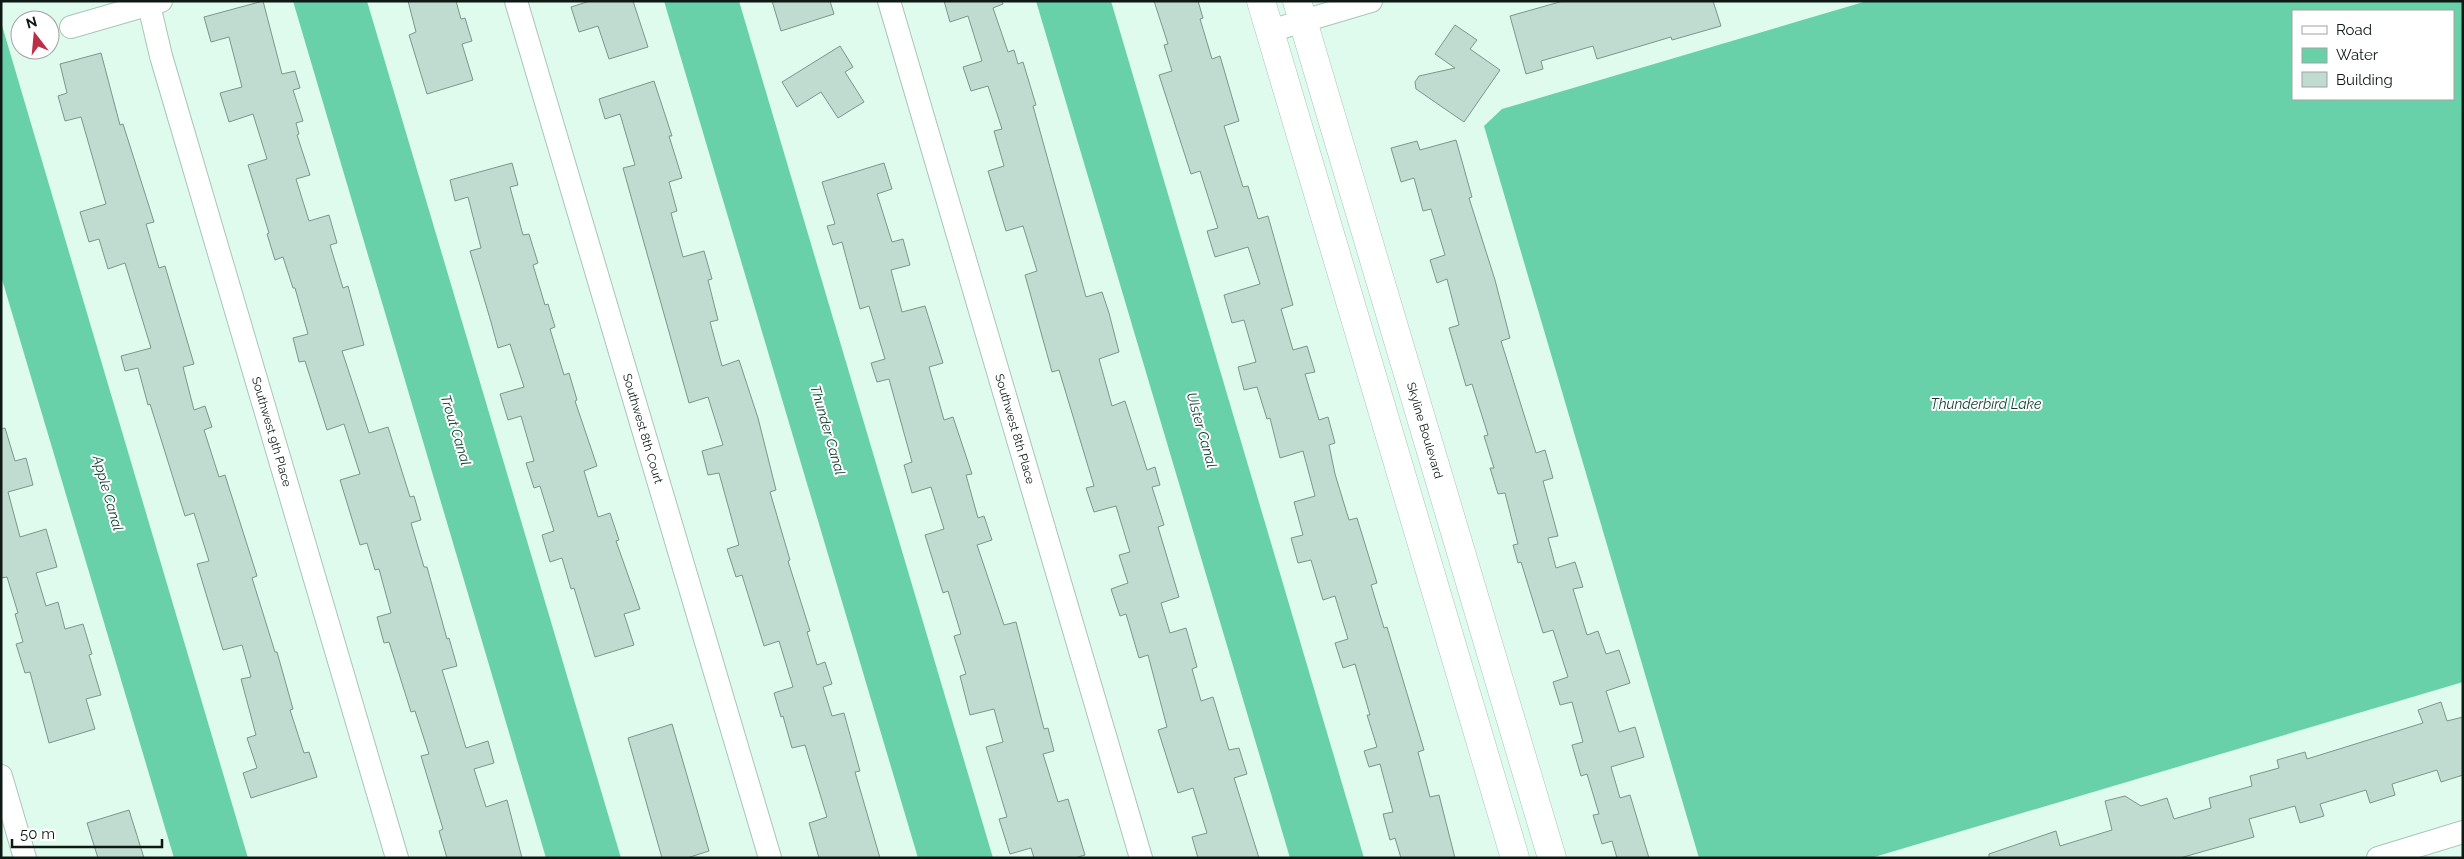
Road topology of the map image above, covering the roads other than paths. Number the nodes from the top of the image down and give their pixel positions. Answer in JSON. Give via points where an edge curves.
{"nodes":[{"id":1,"x":516,"y":1,"type":"edge"},
{"id":2,"x":888,"y":1,"type":"edge"},
{"id":3,"x":1261,"y":1,"type":"edge"},
{"id":4,"x":1371,"y":1,"type":"edge"},
{"id":5,"x":155,"y":3,"type":"edge"},
{"id":6,"x":1300,"y":11,"type":"edge"},
{"id":7,"x":71,"y":28,"type":"dead end"},
{"id":8,"x":1270,"y":31,"type":"junction"},
{"id":9,"x":1,"y":776,"type":"edge"},
{"id":10,"x":2463,"y":832,"type":"edge"},
{"id":11,"x":26,"y":858,"type":"edge"},
{"id":12,"x":397,"y":858,"type":"edge"},
{"id":13,"x":770,"y":858,"type":"edge"},
{"id":14,"x":1141,"y":858,"type":"edge"},
{"id":15,"x":1515,"y":858,"type":"edge"},
{"id":16,"x":1552,"y":858,"type":"edge"},
{"id":17,"x":2378,"y":858,"type":"edge"}],
"edges":[{"from":1,"to":13,"type":"street","name":"Southwest 8th Court"},
{"from":2,"to":14,"type":"street","name":"Southwest 8th Place"},
{"from":3,"to":8,"type":"street"},
{"from":4,"to":6,"type":"street"},
{"from":5,"to":7,"type":"street","name":"Southwest 9th Place"},
{"from":5,"to":12,"type":"street","name":"Southwest 9th Place","via":[[167,75]]},
{"from":6,"to":8,"type":"street"},
{"from":6,"to":16,"type":"street","name":"Skyline Boulevard"},
{"from":8,"to":15,"type":"street"},
{"from":9,"to":11,"type":"street"},
{"from":10,"to":17,"type":"street"}]}
